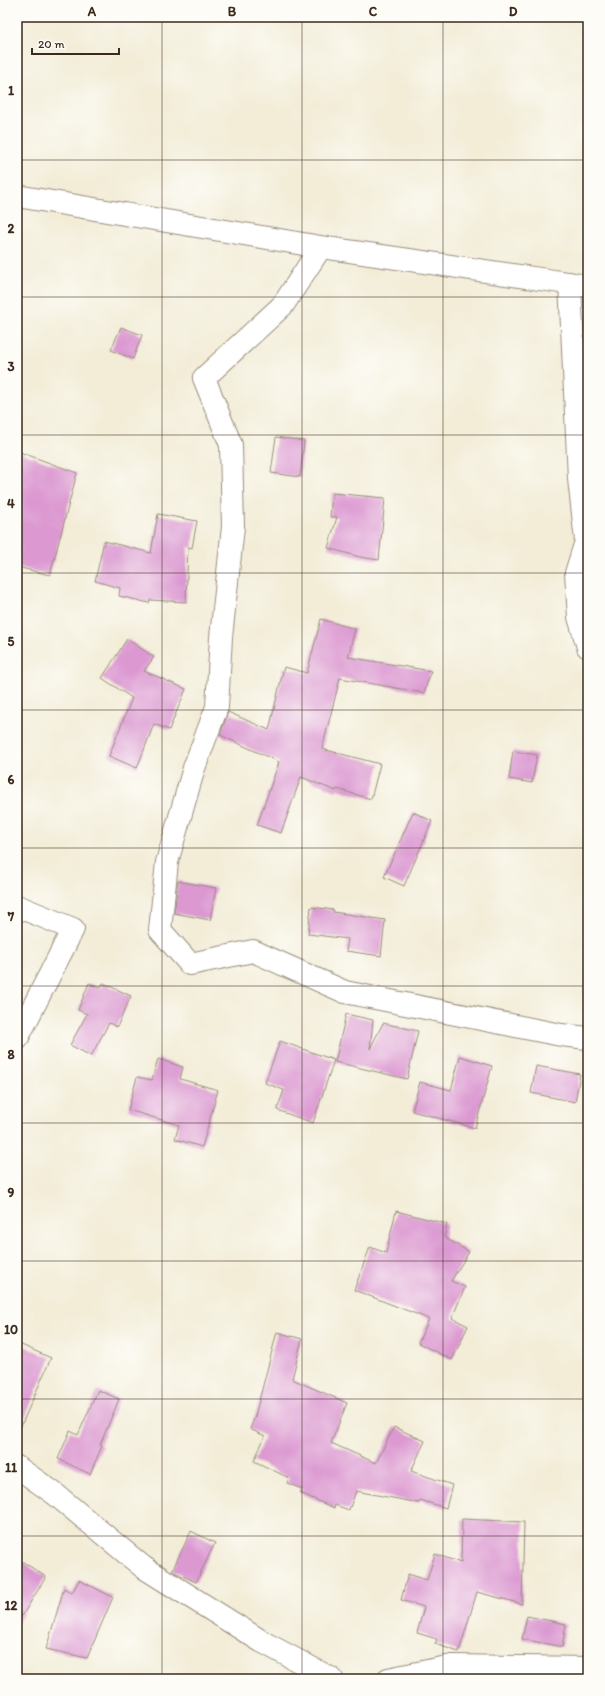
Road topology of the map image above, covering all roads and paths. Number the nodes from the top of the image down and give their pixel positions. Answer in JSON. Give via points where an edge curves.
{"nodes":[{"id":1,"x":17,"y":196,"type":"edge"},
{"id":2,"x":321,"y":247,"type":"junction"},
{"id":3,"x":579,"y":284,"type":"edge"},
{"id":4,"x":588,"y":647,"type":"edge"},
{"id":5,"x":17,"y":906,"type":"edge"},
{"id":6,"x":588,"y":1038,"type":"edge"},
{"id":7,"x":17,"y":1039,"type":"edge"},
{"id":8,"x":17,"y":1467,"type":"edge"},
{"id":9,"x":586,"y":1667,"type":"edge"},
{"id":10,"x":332,"y":1679,"type":"edge"},
{"id":11,"x":388,"y":1679,"type":"edge"}],
"edges":[{"from":1,"to":2,"type":"street"},
{"from":2,"to":3,"type":"street"},
{"from":2,"to":6,"type":"street","via":[[283,305],[204,378],[231,445],[233,527],[221,637],[217,707],[194,768],[167,862],[160,930],[190,964],[253,952],[345,992],[561,1035]]},
{"from":3,"to":4,"type":"street","via":[[579,479],[586,541],[576,573],[579,617]]},
{"from":5,"to":7,"type":"street","via":[[73,929]]},
{"from":8,"to":10,"type":"street","via":[[56,1494],[142,1568],[261,1640]]},
{"from":9,"to":11,"type":"street","via":[[452,1666]]}]}
